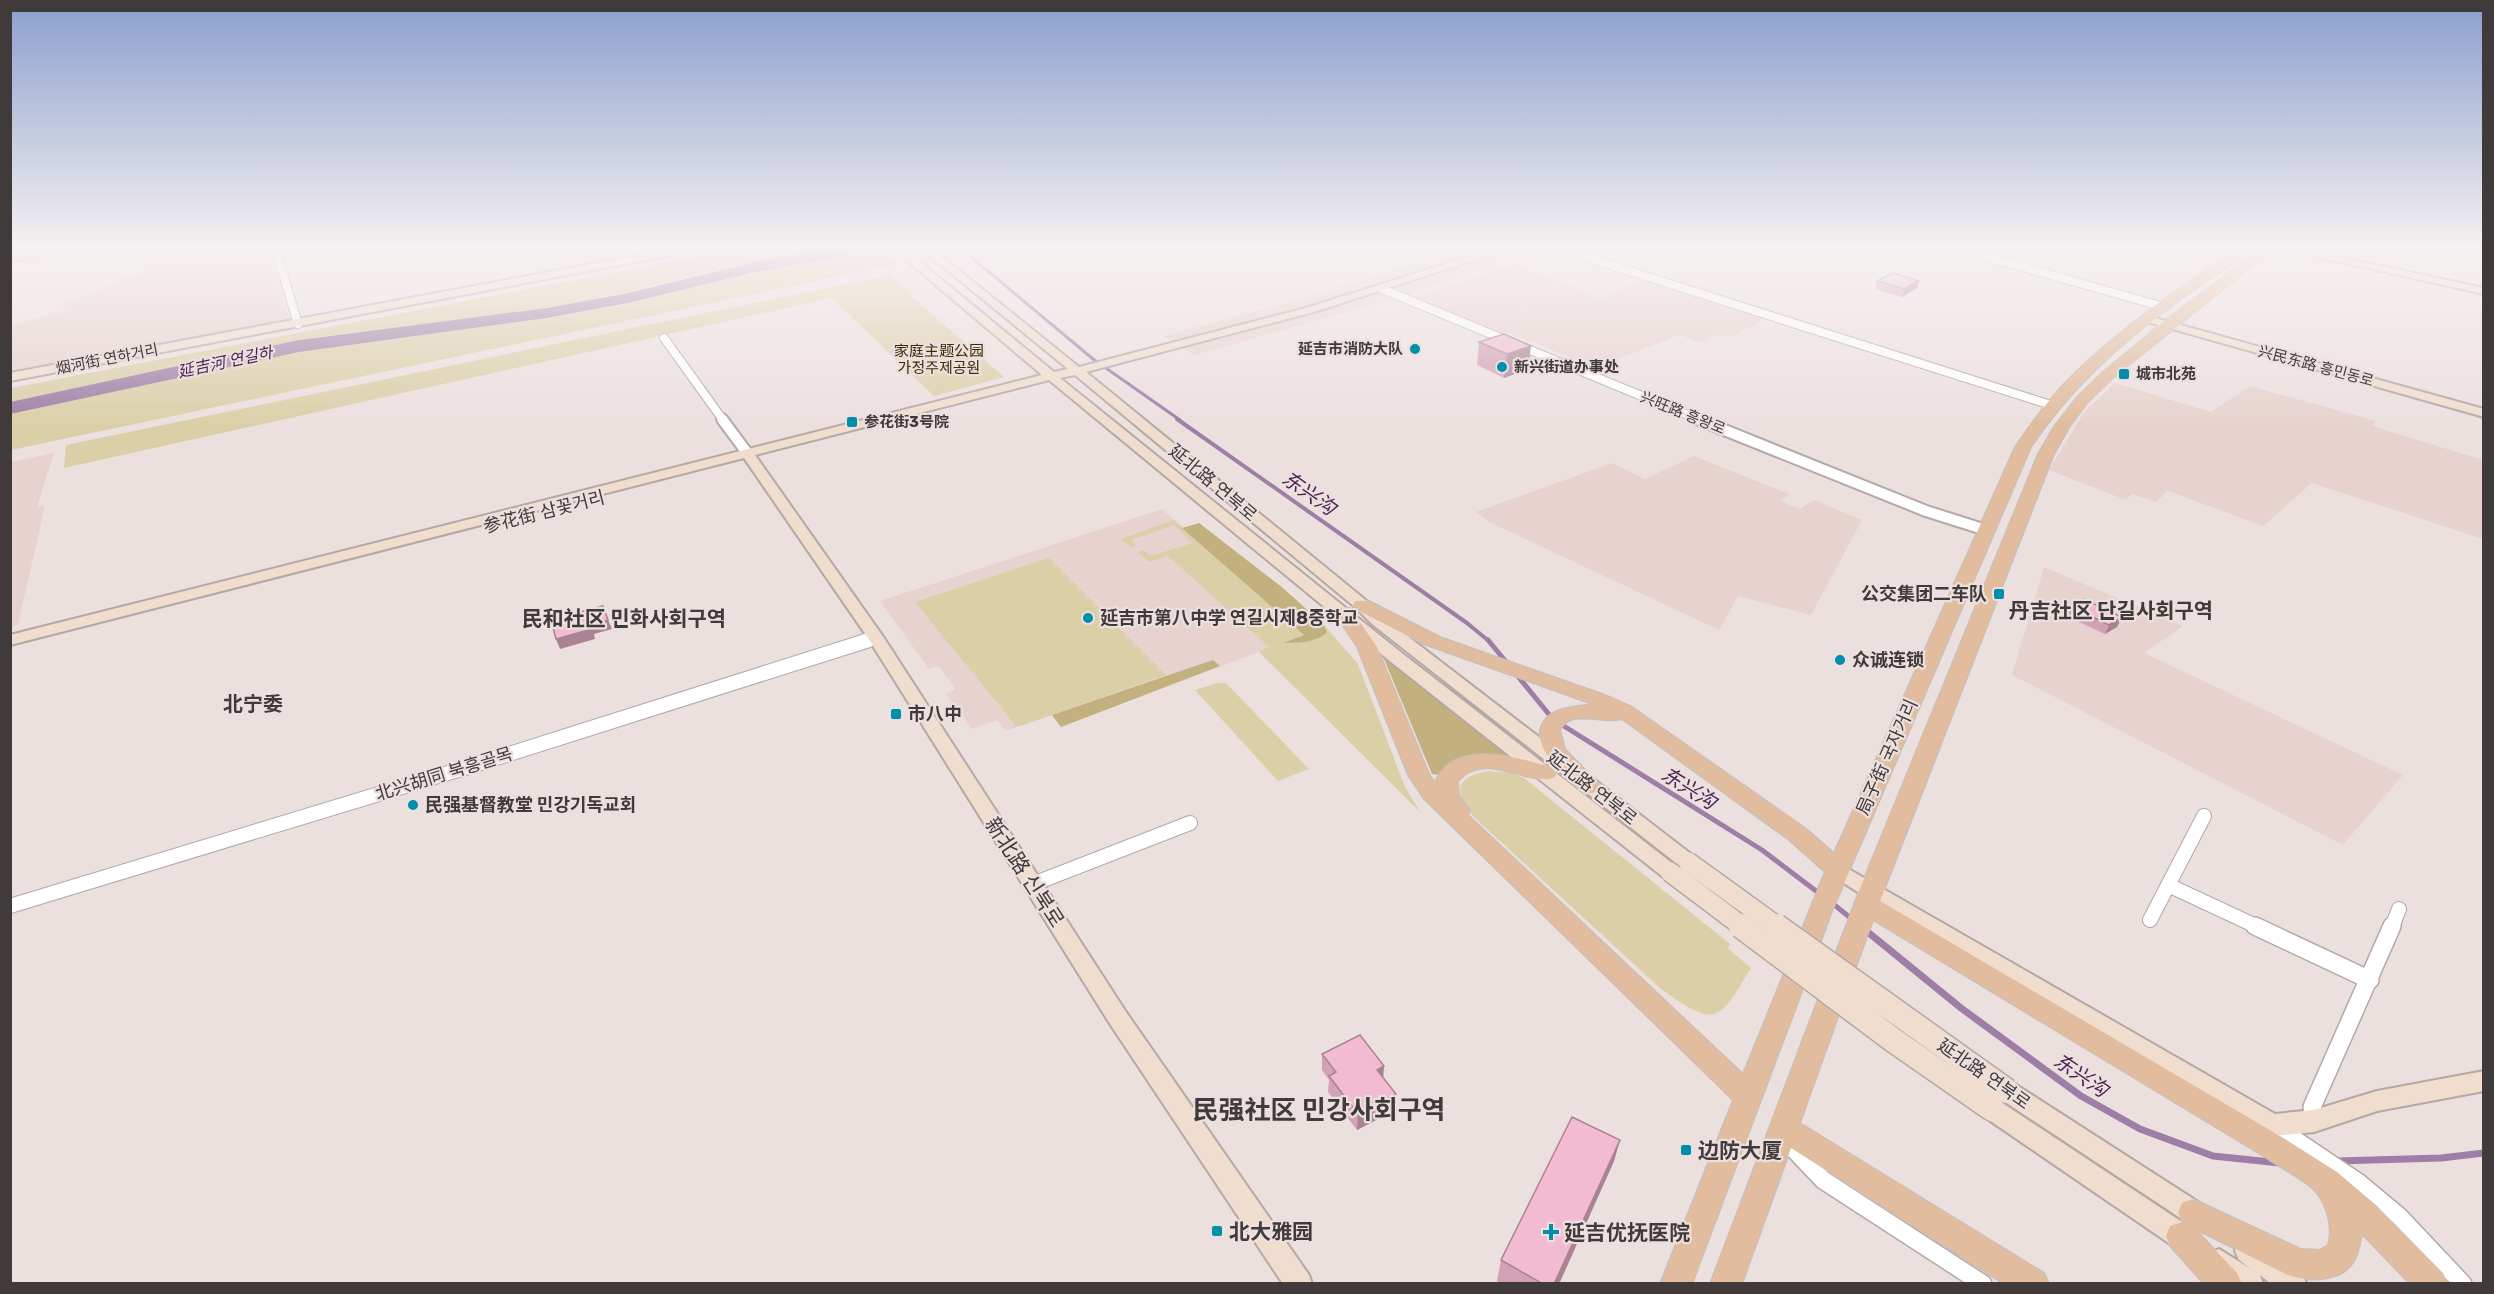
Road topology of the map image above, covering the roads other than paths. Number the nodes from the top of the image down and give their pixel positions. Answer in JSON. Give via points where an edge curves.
{"nodes":[{"id":1,"x":293,"y":307,"type":"edge"},
{"id":2,"x":385,"y":307,"type":"edge"},
{"id":3,"x":969,"y":307,"type":"edge"},
{"id":4,"x":998,"y":307,"type":"edge"},
{"id":5,"x":1315,"y":307,"type":"edge"},
{"id":6,"x":1426,"y":307,"type":"edge"},
{"id":7,"x":1741,"y":307,"type":"edge"},
{"id":8,"x":2139,"y":307,"type":"edge"},
{"id":9,"x":2176,"y":307,"type":"edge"},
{"id":10,"x":2179,"y":307,"type":"edge"},
{"id":11,"x":2166,"y":316,"type":"junction"},
{"id":12,"x":298,"y":324,"type":"junction"},
{"id":13,"x":664,"y":338,"type":"dead end"},
{"id":14,"x":1077,"y":372,"type":"junction"},
{"id":15,"x":10,"y":377,"type":"edge"},
{"id":16,"x":1054,"y":378,"type":"junction"},
{"id":17,"x":2051,"y":405,"type":"junction"},
{"id":18,"x":2484,"y":413,"type":"edge"},
{"id":19,"x":751,"y":457,"type":"junction"},
{"id":20,"x":1986,"y":530,"type":"junction"},
{"id":21,"x":1353,"y":609,"type":"junction"},
{"id":22,"x":876,"y":638,"type":"junction"},
{"id":23,"x":10,"y":640,"type":"edge"},
{"id":24,"x":10,"y":647,"type":"edge"},
{"id":25,"x":1546,"y":772,"type":"junction"},
{"id":26,"x":1590,"y":786,"type":"junction"},
{"id":27,"x":2204,"y":816,"type":"dead end"},
{"id":28,"x":1190,"y":823,"type":"dead end"},
{"id":29,"x":1679,"y":867,"type":"junction"},
{"id":30,"x":1835,"y":876,"type":"junction"},
{"id":31,"x":1033,"y":884,"type":"junction"},
{"id":32,"x":2168,"y":885,"type":"junction"},
{"id":33,"x":1867,"y":901,"type":"junction"},
{"id":34,"x":10,"y":906,"type":"edge"},
{"id":35,"x":2399,"y":909,"type":"dead end"},
{"id":36,"x":2150,"y":920,"type":"dead end"},
{"id":37,"x":2370,"y":980,"type":"junction"},
{"id":38,"x":2484,"y":1081,"type":"edge"},
{"id":39,"x":1750,"y":1093,"type":"junction"},
{"id":40,"x":2314,"y":1121,"type":"junction"},
{"id":41,"x":1783,"y":1132,"type":"junction"},
{"id":42,"x":2274,"y":1136,"type":"junction"},
{"id":43,"x":2326,"y":1182,"type":"junction"},
{"id":44,"x":2187,"y":1224,"type":"junction"},
{"id":45,"x":2296,"y":1274,"type":"edge"},
{"id":46,"x":1299,"y":1284,"type":"edge"},
{"id":47,"x":1676,"y":1284,"type":"edge"},
{"id":48,"x":1726,"y":1284,"type":"edge"},
{"id":49,"x":1983,"y":1284,"type":"edge"},
{"id":50,"x":2014,"y":1284,"type":"edge"},
{"id":51,"x":2033,"y":1284,"type":"edge"},
{"id":52,"x":2226,"y":1284,"type":"edge"},
{"id":53,"x":2250,"y":1284,"type":"edge"},
{"id":54,"x":2432,"y":1284,"type":"edge"},
{"id":55,"x":2463,"y":1284,"type":"edge"}],
"edges":[{"from":1,"to":12,"type":"street"},
{"from":2,"to":12,"type":"main road","name":"烟河街 연하거리"},
{"from":3,"to":16,"type":"main road","name":"延北路 연북로"},
{"from":4,"to":14,"type":"main road","name":"延北路 연북로"},
{"from":5,"to":14,"type":"main road","name":"参花街 삼꽃거리"},
{"from":6,"to":20,"type":"street","name":"兴旺路 흥왕로","via":[[1926,511]]},
{"from":7,"to":17,"type":"street"},
{"from":8,"to":11,"type":"street"},
{"from":9,"to":11,"type":"main road","name":"局子街 국자거리"},
{"from":10,"to":11,"type":"main road","name":"局子街 국자거리"},
{"from":11,"to":17,"type":"main road","name":"局子街 국자거리","via":[[2148,319],[2085,370]]},
{"from":11,"to":18,"type":"main road","name":"兴民东路 흥민동로"},
{"from":11,"to":33,"type":"main road","name":"局子街 국자거리","via":[[2082,400],[2046,454]]},
{"from":12,"to":15,"type":"main road","name":"烟河街 연하거리"},
{"from":13,"to":19,"type":"street"},
{"from":14,"to":16,"type":"main road","name":"参花街 삼꽃거리"},
{"from":14,"to":21,"type":"main road","name":"延北路 연북로"},
{"from":16,"to":19,"type":"main road","name":"参花街 삼꽃거리"},
{"from":16,"to":21,"type":"main road","name":"延北路 연북로","via":[[1177,481]]},
{"from":17,"to":20,"type":"main road","name":"局子街 국자거리","via":[[2023,447]]},
{"from":19,"to":22,"type":"main road","name":"新北路 신북로"},
{"from":19,"to":23,"type":"main road","name":"参花街 삼꽃거리"},
{"from":19,"to":24,"type":"main road","name":"参花街 삼꽃거리"},
{"from":20,"to":30,"type":"main road","name":"局子街 국자거리"},
{"from":21,"to":25,"type":"main road","name":"延北路 연북로","via":[[1397,658]]},
{"from":21,"to":26,"type":"main road","name":"延北路 연북로","via":[[1378,621]]},
{"from":21,"to":30,"type":"main road","via":[[1625,712],[1797,834]]},
{"from":21,"to":39,"type":"main road","via":[[1419,775],[1432,794]]},
{"from":22,"to":31,"type":"main road","name":"新北路 신북로"},
{"from":22,"to":34,"type":"street","name":"北兴胡同 북흥골목"},
{"from":25,"to":29,"type":"main road","name":"延北路 연북로"},
{"from":25,"to":39,"type":"main road","via":[[1496,762],[1470,763],[1449,776],[1448,798]]},
{"from":26,"to":29,"type":"main road","name":"延北路 연북로"},
{"from":26,"to":30,"type":"main road","via":[[1559,755],[1549,736],[1553,723],[1572,712],[1585,710],[1607,712],[1628,720]]},
{"from":27,"to":32,"type":"street"},
{"from":28,"to":31,"type":"street"},
{"from":29,"to":44,"type":"main road","name":"延北路 연북로","bridge":true,"via":[[1893,1040],[2000,1100]]},
{"from":30,"to":33,"type":"main road"},
{"from":30,"to":39,"type":"main road","name":"局子街 국자거리"},
{"from":31,"to":46,"type":"main road","name":"新北路 신북로"},
{"from":32,"to":36,"type":"street"},
{"from":32,"to":37,"type":"street"},
{"from":33,"to":41,"type":"main road","name":"局子街 국자거리"},
{"from":33,"to":42,"type":"main road"},
{"from":35,"to":37,"type":"street"},
{"from":37,"to":40,"type":"street","via":[[2312,1107]]},
{"from":38,"to":40,"type":"main road","via":[[2377,1101]]},
{"from":39,"to":47,"type":"main road","name":"局子街 국자거리"},
{"from":40,"to":42,"type":"main road"},
{"from":41,"to":48,"type":"main road","name":"局子街 국자거리"},
{"from":41,"to":49,"type":"street","via":[[1823,1180]]},
{"from":41,"to":50,"type":"main road"},
{"from":41,"to":51,"type":"main road"},
{"from":42,"to":43,"type":"main road"},
{"from":42,"to":55,"type":"street","via":[[2307,1147],[2358,1182],[2400,1217]]},
{"from":43,"to":45,"type":"main road","via":[[2341,1210],[2347,1233],[2342,1252],[2335,1260]]},
{"from":43,"to":54,"type":"main road","via":[[2366,1216]]},
{"from":44,"to":45,"type":"main road"},
{"from":44,"to":52,"type":"main road"},
{"from":44,"to":53,"type":"main road","name":"延北路 연북로"}]}
